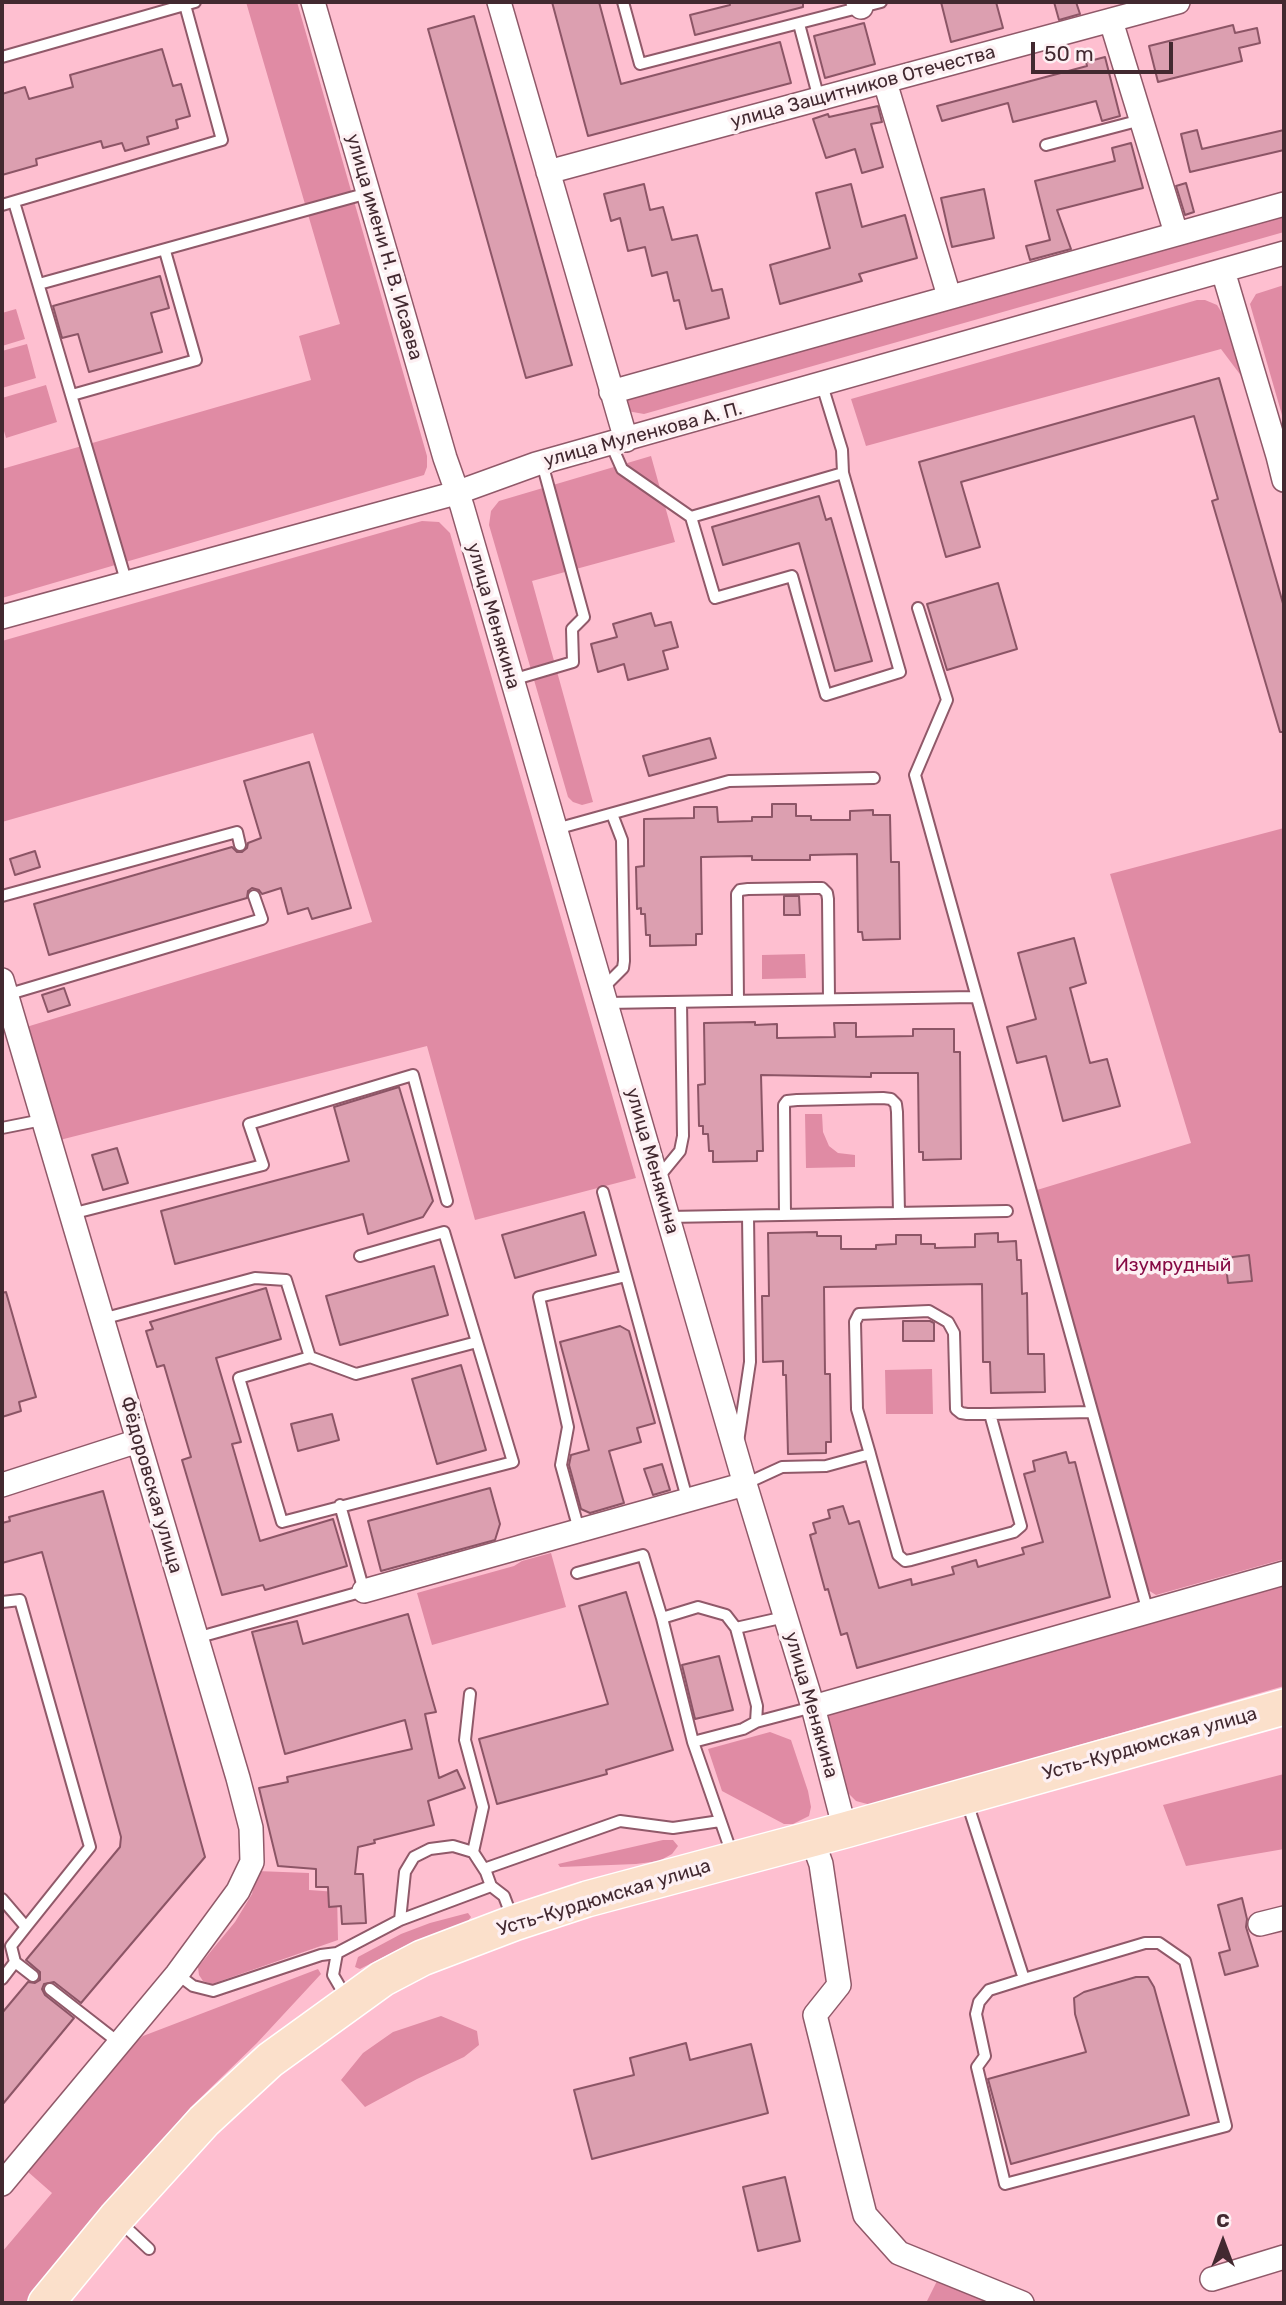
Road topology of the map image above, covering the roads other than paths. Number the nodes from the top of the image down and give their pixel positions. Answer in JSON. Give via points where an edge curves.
{"nodes":[{"id":1,"x":313,"y":2,"type":"edge"},
{"id":2,"x":499,"y":2,"type":"edge"},
{"id":3,"x":623,"y":2,"type":"edge"},
{"id":4,"x":1178,"y":2,"type":"edge"},
{"id":5,"x":190,"y":3,"type":"edge"},
{"id":6,"x":867,"y":4,"type":"edge"},
{"id":7,"x":1111,"y":21,"type":"junction"},
{"id":8,"x":799,"y":24,"type":"junction"},
{"id":9,"x":2,"y":57,"type":"edge"},
{"id":10,"x":885,"y":82,"type":"junction"},
{"id":11,"x":819,"y":99,"type":"junction"},
{"id":12,"x":1141,"y":120,"type":"junction"},
{"id":13,"x":1046,"y":145,"type":"dead end"},
{"id":14,"x":548,"y":172,"type":"junction"},
{"id":15,"x":369,"y":193,"type":"junction"},
{"id":16,"x":14,"y":202,"type":"junction"},
{"id":17,"x":1284,"y":204,"type":"edge"},
{"id":18,"x":2,"y":205,"type":"edge"},
{"id":19,"x":1176,"y":233,"type":"junction"},
{"id":20,"x":165,"y":251,"type":"junction"},
{"id":21,"x":1284,"y":253,"type":"edge"},
{"id":22,"x":1223,"y":271,"type":"junction"},
{"id":23,"x":38,"y":284,"type":"junction"},
{"id":24,"x":949,"y":296,"type":"junction"},
{"id":25,"x":822,"y":385,"type":"junction"},
{"id":26,"x":611,"y":392,"type":"junction"},
{"id":27,"x":72,"y":396,"type":"junction"},
{"id":28,"x":618,"y":442,"type":"junction"},
{"id":29,"x":1281,"y":455,"type":"edge"},
{"id":30,"x":542,"y":463,"type":"junction"},
{"id":31,"x":843,"y":473,"type":"junction"},
{"id":32,"x":1284,"y":480,"type":"edge"},
{"id":33,"x":456,"y":493,"type":"junction"},
{"id":34,"x":691,"y":517,"type":"junction"},
{"id":35,"x":127,"y":584,"type":"junction"},
{"id":36,"x":918,"y":608,"type":"dead end"},
{"id":37,"x":2,"y":617,"type":"edge"},
{"id":38,"x":512,"y":680,"type":"junction"},
{"id":39,"x":874,"y":778,"type":"dead end"},
{"id":40,"x":612,"y":814,"type":"junction"},
{"id":41,"x":556,"y":829,"type":"junction"},
{"id":42,"x":240,"y":845,"type":"dead end"},
{"id":43,"x":2,"y":895,"type":"edge"},
{"id":44,"x":254,"y":896,"type":"dead end"},
{"id":45,"x":4,"y":988,"type":"edge"},
{"id":46,"x":604,"y":996,"type":"junction"},
{"id":47,"x":975,"y":997,"type":"junction"},
{"id":48,"x":829,"y":999,"type":"junction"},
{"id":49,"x":738,"y":1001,"type":"junction"},
{"id":50,"x":681,"y":1002,"type":"junction"},
{"id":51,"x":43,"y":1120,"type":"junction"},
{"id":52,"x":2,"y":1128,"type":"edge"},
{"id":53,"x":657,"y":1179,"type":"junction"},
{"id":54,"x":603,"y":1192,"type":"dead end"},
{"id":55,"x":447,"y":1201,"type":"dead end"},
{"id":56,"x":1007,"y":1211,"type":"dead end"},
{"id":57,"x":899,"y":1213,"type":"junction"},
{"id":58,"x":71,"y":1214,"type":"junction"},
{"id":59,"x":785,"y":1215,"type":"junction"},
{"id":60,"x":748,"y":1216,"type":"junction"},
{"id":61,"x":668,"y":1217,"type":"junction"},
{"id":62,"x":360,"y":1256,"type":"dead end"},
{"id":63,"x":626,"y":1276,"type":"junction"},
{"id":64,"x":102,"y":1320,"type":"junction"},
{"id":65,"x":477,"y":1342,"type":"junction"},
{"id":66,"x":310,"y":1357,"type":"junction"},
{"id":67,"x":1092,"y":1412,"type":"junction"},
{"id":68,"x":990,"y":1414,"type":"junction"},
{"id":69,"x":138,"y":1441,"type":"junction"},
{"id":70,"x":870,"y":1454,"type":"junction"},
{"id":71,"x":736,"y":1455,"type":"junction"},
{"id":72,"x":745,"y":1484,"type":"junction"},
{"id":73,"x":2,"y":1485,"type":"edge"},
{"id":74,"x":688,"y":1502,"type":"junction"},
{"id":75,"x":340,"y":1505,"type":"junction"},
{"id":76,"x":579,"y":1530,"type":"junction"},
{"id":77,"x":578,"y":1573,"type":"dead end"},
{"id":78,"x":1284,"y":1573,"type":"edge"},
{"id":79,"x":364,"y":1591,"type":"junction"},
{"id":80,"x":2,"y":1602,"type":"edge"},
{"id":81,"x":1148,"y":1612,"type":"junction"},
{"id":82,"x":785,"y":1617,"type":"junction"},
{"id":83,"x":662,"y":1618,"type":"junction"},
{"id":84,"x":736,"y":1628,"type":"junction"},
{"id":85,"x":196,"y":1638,"type":"junction"},
{"id":86,"x":470,"y":1694,"type":"dead end"},
{"id":87,"x":813,"y":1707,"type":"junction"},
{"id":88,"x":1284,"y":1707,"type":"edge"},
{"id":89,"x":756,"y":1722,"type":"junction"},
{"id":90,"x":693,"y":1742,"type":"junction"},
{"id":91,"x":965,"y":1796,"type":"junction"},
{"id":92,"x":720,"y":1821,"type":"junction"},
{"id":93,"x":829,"y":1834,"type":"junction"},
{"id":94,"x":473,"y":1852,"type":"junction"},
{"id":95,"x":734,"y":1860,"type":"junction"},
{"id":96,"x":484,"y":1869,"type":"junction"},
{"id":97,"x":491,"y":1886,"type":"junction"},
{"id":98,"x":2,"y":1899,"type":"edge"},
{"id":99,"x":1284,"y":1918,"type":"edge"},
{"id":100,"x":400,"y":1920,"type":"junction"},
{"id":101,"x":514,"y":1923,"type":"junction"},
{"id":102,"x":1261,"y":1924,"type":"dead end"},
{"id":103,"x":26,"y":1927,"type":"junction"},
{"id":104,"x":338,"y":1954,"type":"junction"},
{"id":105,"x":15,"y":1962,"type":"junction"},
{"id":106,"x":177,"y":1974,"type":"junction"},
{"id":107,"x":33,"y":1976,"type":"dead end"},
{"id":108,"x":2,"y":1979,"type":"edge"},
{"id":109,"x":1024,"y":1979,"type":"junction"},
{"id":110,"x":50,"y":1989,"type":"dead end"},
{"id":111,"x":348,"y":2002,"type":"junction"},
{"id":112,"x":118,"y":2042,"type":"junction"},
{"id":113,"x":2,"y":2185,"type":"edge"},
{"id":114,"x":116,"y":2218,"type":"junction"},
{"id":115,"x":149,"y":2249,"type":"dead end"},
{"id":116,"x":1284,"y":2257,"type":"edge"},
{"id":117,"x":1212,"y":2279,"type":"dead end"},
{"id":118,"x":46,"y":2303,"type":"edge"},
{"id":119,"x":1022,"y":2303,"type":"edge"}],
"edges":[{"from":1,"to":15,"type":"street","name":"улица имени Н. В. Исаева"},
{"from":2,"to":14,"type":"street"},
{"from":3,"to":8,"type":"lane","via":[[640,64]]},
{"from":4,"to":7,"type":"street","name":"улица Защитников Отечества"},
{"from":5,"to":9,"type":"lane"},
{"from":5,"to":16,"type":"lane","via":[[222,140]]},
{"from":6,"to":8,"type":"lane"},
{"from":7,"to":10,"type":"street","name":"улица Защитников Отечества"},
{"from":7,"to":12,"type":"street"},
{"from":8,"to":11,"type":"lane"},
{"from":10,"to":11,"type":"street","name":"улица Защитников Отечества"},
{"from":10,"to":24,"type":"street"},
{"from":11,"to":14,"type":"street","name":"улица Защитников Отечества"},
{"from":12,"to":13,"type":"lane"},
{"from":12,"to":19,"type":"street"},
{"from":14,"to":26,"type":"street"},
{"from":15,"to":20,"type":"lane"},
{"from":15,"to":33,"type":"street","name":"улица имени Н. В. Исаева"},
{"from":16,"to":18,"type":"lane"},
{"from":16,"to":23,"type":"lane"},
{"from":17,"to":19,"type":"street"},
{"from":19,"to":24,"type":"street"},
{"from":20,"to":23,"type":"lane"},
{"from":20,"to":27,"type":"lane","via":[[196,360]]},
{"from":21,"to":22,"type":"street","name":"улица Муленкова А. П."},
{"from":22,"to":25,"type":"street","name":"улица Муленкова А. П."},
{"from":22,"to":29,"type":"street"},
{"from":23,"to":27,"type":"lane"},
{"from":24,"to":26,"type":"street"},
{"from":25,"to":28,"type":"street","name":"улица Муленкова А. П."},
{"from":25,"to":31,"type":"lane","via":[[842,450]]},
{"from":26,"to":28,"type":"street"},
{"from":27,"to":35,"type":"lane"},
{"from":28,"to":30,"type":"street","name":"улица Муленкова А. П."},
{"from":28,"to":34,"type":"lane","via":[[622,469]]},
{"from":29,"to":32,"type":"street"},
{"from":30,"to":33,"type":"street","name":"улица Муленкова А. П."},
{"from":30,"to":38,"type":"lane","via":[[584,617],[572,629],[573,662]]},
{"from":31,"to":34,"type":"lane"},
{"from":31,"to":34,"type":"lane","via":[[900,672],[826,695],[792,576],[715,598]]},
{"from":33,"to":35,"type":"street","name":"улица Муленкова А. П."},
{"from":33,"to":38,"type":"street","name":"улица Менякина"},
{"from":35,"to":37,"type":"street","name":"улица Муленкова А. П."},
{"from":36,"to":47,"type":"lane","via":[[947,700],[915,775]]},
{"from":38,"to":41,"type":"street","name":"улица Менякина"},
{"from":39,"to":40,"type":"lane","via":[[729,780]]},
{"from":40,"to":41,"type":"lane"},
{"from":40,"to":46,"type":"lane","via":[[622,840],[624,961]]},
{"from":41,"to":46,"type":"street","name":"улица Менякина"},
{"from":42,"to":43,"type":"lane","via":[[237,832]]},
{"from":44,"to":45,"type":"lane","via":[[262,919]]},
{"from":45,"to":51,"type":"street","name":"Фёдоровская улица"},
{"from":46,"to":50,"type":"lane"},
{"from":46,"to":53,"type":"street","name":"улица Менякина"},
{"from":47,"to":48,"type":"lane"},
{"from":47,"to":67,"type":"lane"},
{"from":48,"to":49,"type":"lane"},
{"from":48,"to":49,"type":"lane","via":[[828,900],[827,893],[816,887],[748,889],[737,894]]},
{"from":49,"to":50,"type":"lane"},
{"from":50,"to":53,"type":"lane","via":[[683,1136],[680,1151]]},
{"from":51,"to":52,"type":"lane"},
{"from":51,"to":58,"type":"street","name":"Фёдоровская улица"},
{"from":53,"to":61,"type":"street","name":"улица Менякина"},
{"from":54,"to":63,"type":"lane"},
{"from":55,"to":58,"type":"lane","via":[[413,1075],[249,1124],[263,1165]]},
{"from":56,"to":57,"type":"lane"},
{"from":57,"to":59,"type":"lane"},
{"from":57,"to":59,"type":"lane","via":[[896,1104],[883,1098],[787,1101],[783,1111]]},
{"from":58,"to":64,"type":"street","name":"Фёдоровская улица"},
{"from":59,"to":60,"type":"lane"},
{"from":60,"to":61,"type":"lane"},
{"from":60,"to":71,"type":"lane","via":[[750,1362]]},
{"from":61,"to":71,"type":"street","name":"улица Менякина"},
{"from":62,"to":65,"type":"lane","via":[[444,1232]]},
{"from":63,"to":74,"type":"lane"},
{"from":63,"to":76,"type":"lane","via":[[539,1297],[568,1427],[561,1465]]},
{"from":64,"to":66,"type":"lane","via":[[255,1278],[286,1280]]},
{"from":64,"to":69,"type":"street","name":"Фёдоровская улица"},
{"from":65,"to":66,"type":"lane","via":[[356,1374]]},
{"from":65,"to":75,"type":"lane","via":[[513,1462]]},
{"from":66,"to":75,"type":"lane","via":[[239,1378],[282,1522]]},
{"from":67,"to":68,"type":"lane"},
{"from":67,"to":81,"type":"lane"},
{"from":68,"to":70,"type":"lane","via":[[1020,1521],[1014,1532],[905,1561],[898,1555]]},
{"from":68,"to":70,"type":"lane","via":[[956,1409],[954,1333],[948,1322],[929,1311],[859,1314],[855,1322],[857,1409]]},
{"from":69,"to":73,"type":"street"},
{"from":69,"to":85,"type":"street","name":"Фёдоровская улица"},
{"from":70,"to":72,"type":"lane","via":[[826,1466],[782,1467]]},
{"from":71,"to":72,"type":"street","name":"улица Менякина"},
{"from":72,"to":74,"type":"street"},
{"from":72,"to":82,"type":"street","name":"улица Менякина"},
{"from":74,"to":76,"type":"street"},
{"from":75,"to":79,"type":"lane"},
{"from":76,"to":79,"type":"street"},
{"from":77,"to":83,"type":"lane","via":[[643,1555]]},
{"from":78,"to":81,"type":"street"},
{"from":79,"to":85,"type":"lane"},
{"from":80,"to":103,"type":"lane","via":[[20,1600],[90,1847]]},
{"from":81,"to":87,"type":"street"},
{"from":82,"to":84,"type":"lane"},
{"from":82,"to":87,"type":"street","name":"улица Менякина"},
{"from":83,"to":84,"type":"lane","via":[[698,1607],[726,1615]]},
{"from":83,"to":90,"type":"lane"},
{"from":84,"to":89,"type":"lane","via":[[757,1706]]},
{"from":85,"to":106,"type":"street","name":"Фёдоровская улица","via":[[251,1828],[252,1862],[238,1891]]},
{"from":86,"to":94,"type":"lane","via":[[465,1740],[483,1807]]},
{"from":87,"to":89,"type":"lane"},
{"from":87,"to":93,"type":"street","name":"улица Менякина"},
{"from":88,"to":91,"type":"main road","name":"Усть-Курдюмская улица"},
{"from":89,"to":90,"type":"lane","via":[[743,1730]]},
{"from":90,"to":92,"type":"lane"},
{"from":91,"to":93,"type":"main road","name":"Усть-Курдюмская улица"},
{"from":91,"to":109,"type":"lane"},
{"from":92,"to":95,"type":"lane"},
{"from":92,"to":96,"type":"lane","via":[[673,1828],[620,1821]]},
{"from":93,"to":95,"type":"main road","name":"Усть-Курдюмская улица"},
{"from":93,"to":119,"type":"street","name":"улица Менякина","via":[[821,1864],[839,1985],[815,2015],[865,2215],[899,2253]]},
{"from":94,"to":96,"type":"lane"},
{"from":94,"to":100,"type":"lane","via":[[453,1846],[414,1857],[405,1872]]},
{"from":95,"to":101,"type":"main road","name":"Усть-Курдюмская улица"},
{"from":96,"to":97,"type":"lane"},
{"from":97,"to":100,"type":"lane"},
{"from":97,"to":101,"type":"lane","via":[[504,1896]]},
{"from":98,"to":103,"type":"lane"},
{"from":99,"to":102,"type":"street"},
{"from":100,"to":104,"type":"lane"},
{"from":101,"to":111,"type":"main road","name":"Усть-Курдюмская улица","via":[[422,1958]]},
{"from":103,"to":105,"type":"lane","via":[[11,1946]]},
{"from":104,"to":106,"type":"lane","via":[[321,1955],[213,1991],[193,1986]]},
{"from":104,"to":111,"type":"lane","via":[[333,1975]]},
{"from":105,"to":107,"type":"lane"},
{"from":105,"to":108,"type":"lane"},
{"from":106,"to":112,"type":"street","name":"Фёдоровская улица"},
{"from":109,"to":109,"type":"lane","via":[[1144,1943],[1170,1949],[1185,1961],[1226,2126],[1005,2184],[977,2067],[985,2056],[976,2014],[989,1990]]},
{"from":110,"to":112,"type":"lane"},
{"from":111,"to":114,"type":"main road","name":"Усть-Курдюмская улица","via":[[270,2060],[204,2121]]},
{"from":112,"to":113,"type":"street","name":"Фёдоровская улица"},
{"from":114,"to":115,"type":"lane"},
{"from":114,"to":118,"type":"main road","name":"Усть-Курдюмская улица"},
{"from":116,"to":117,"type":"street"}]}
